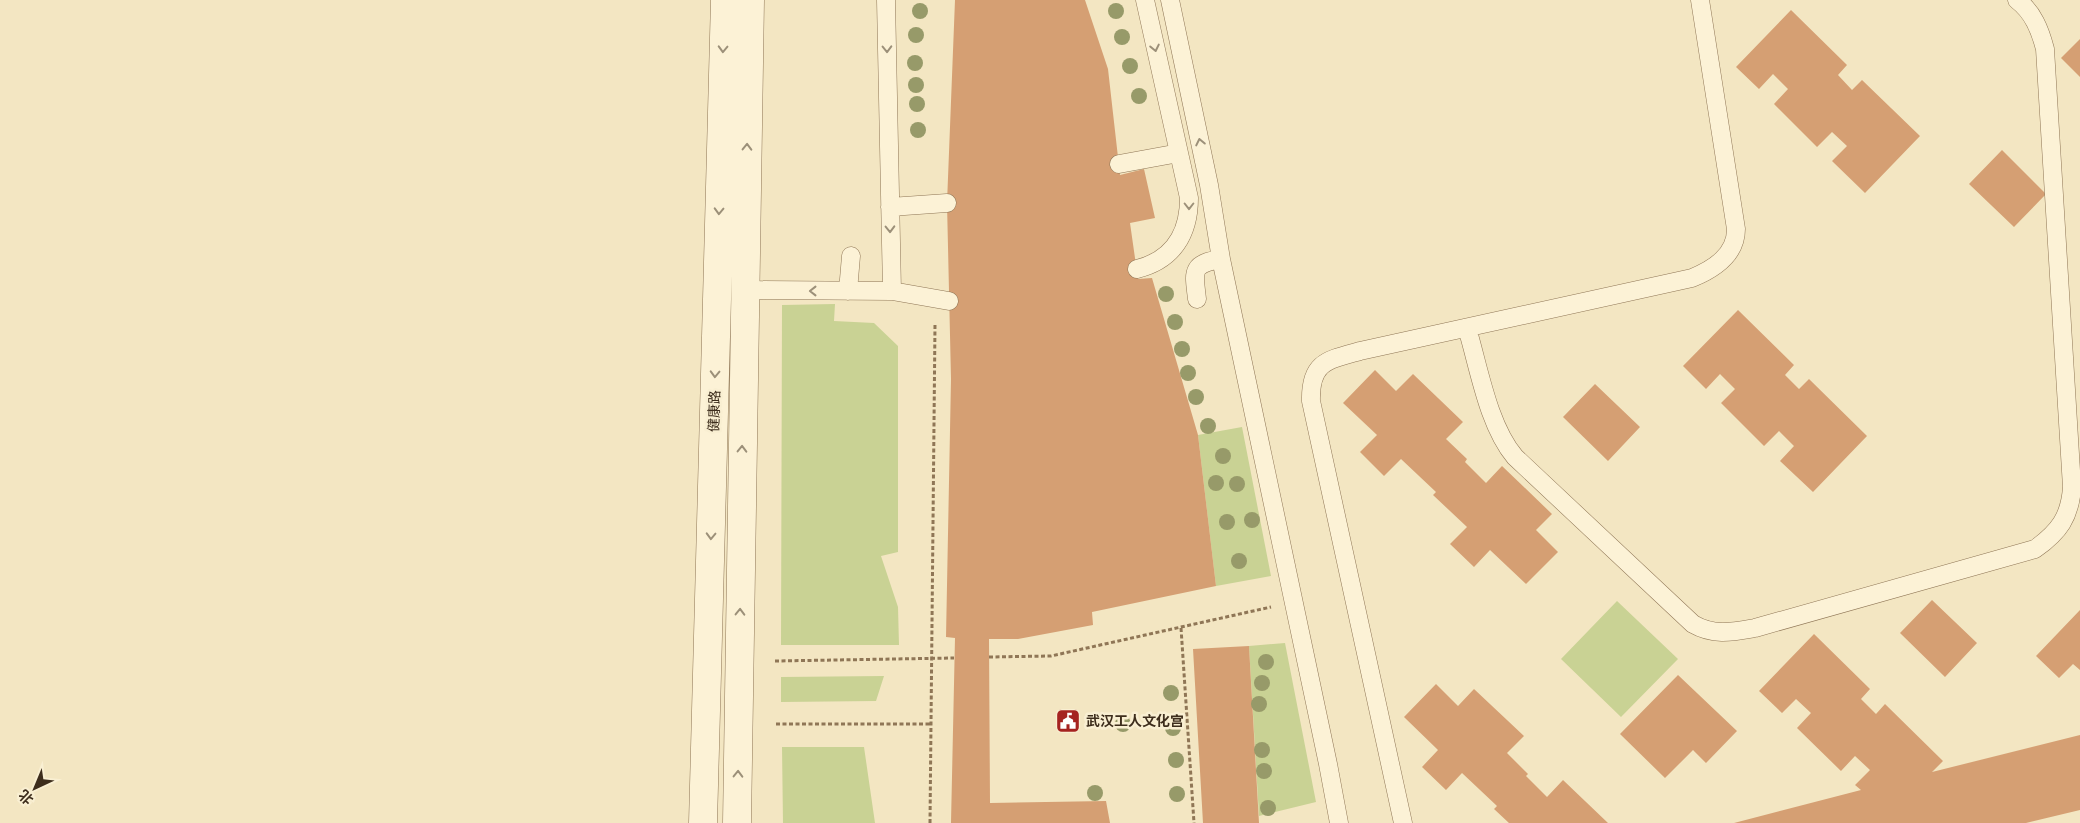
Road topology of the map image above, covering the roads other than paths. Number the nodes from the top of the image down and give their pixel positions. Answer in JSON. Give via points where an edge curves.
{"nodes":[{"id":1,"x":725,"y":0,"type":"edge"},
{"id":2,"x":750,"y":0,"type":"edge"},
{"id":3,"x":886,"y":0,"type":"edge"},
{"id":4,"x":1145,"y":0,"type":"edge"},
{"id":5,"x":1170,"y":0,"type":"edge"},
{"id":6,"x":1700,"y":0,"type":"edge"},
{"id":7,"x":2016,"y":0,"type":"edge"},
{"id":8,"x":1178,"y":153,"type":"junction"},
{"id":9,"x":1119,"y":164,"type":"dead end"},
{"id":10,"x":947,"y":203,"type":"dead end"},
{"id":11,"x":890,"y":207,"type":"junction"},
{"id":12,"x":851,"y":256,"type":"dead end"},
{"id":13,"x":1220,"y":259,"type":"junction"},
{"id":14,"x":1137,"y":269,"type":"dead end"},
{"id":15,"x":744,"y":290,"type":"junction"},
{"id":16,"x":848,"y":291,"type":"junction"},
{"id":17,"x":892,"y":291,"type":"junction"},
{"id":18,"x":1197,"y":299,"type":"dead end"},
{"id":19,"x":942,"y":300,"type":"road end"},
{"id":20,"x":1467,"y":328,"type":"junction"},
{"id":21,"x":703,"y":823,"type":"edge"},
{"id":22,"x":737,"y":823,"type":"edge"},
{"id":23,"x":1339,"y":823,"type":"edge"},
{"id":24,"x":1403,"y":823,"type":"edge"}],
"edges":[{"from":1,"to":21,"type":"street","name":"健康路","one_way":true},
{"from":15,"to":2,"type":"street","name":"健康路","one_way":true},
{"from":3,"to":11,"type":"lane","one_way":true},
{"from":4,"to":8,"type":"lane","one_way":true},
{"from":13,"to":5,"type":"lane","one_way":true,"via":[[1209,185]]},
{"from":6,"to":20,"type":"lane","via":[[1736,229],[1736,241],[1728,255],[1717,265],[1692,278]]},
{"from":7,"to":20,"type":"lane","via":[[2030,12],[2041,34],[2044,49],[2072,486],[2071,502],[2058,530],[2035,549],[1755,628],[1717,633],[1700,628],[1505,445]]},
{"from":8,"to":9,"type":"lane"},
{"from":8,"to":14,"type":"lane","one_way":true,"via":[[1189,198],[1185,230],[1167,254]]},
{"from":10,"to":11,"type":"lane"},
{"from":11,"to":17,"type":"lane","one_way":true},
{"from":12,"to":16,"type":"lane"},
{"from":13,"to":18,"type":"lane","via":[[1205,262],[1197,268],[1194,277]]},
{"from":13,"to":23,"type":"lane"},
{"from":16,"to":15,"type":"lane","one_way":true},
{"from":22,"to":15,"type":"street","name":"健康路","one_way":true},
{"from":16,"to":17,"type":"lane"},
{"from":17,"to":19,"type":"lane"},
{"from":20,"to":24,"type":"lane","via":[[1332,359],[1321,365],[1312,378],[1311,402]]}]}
